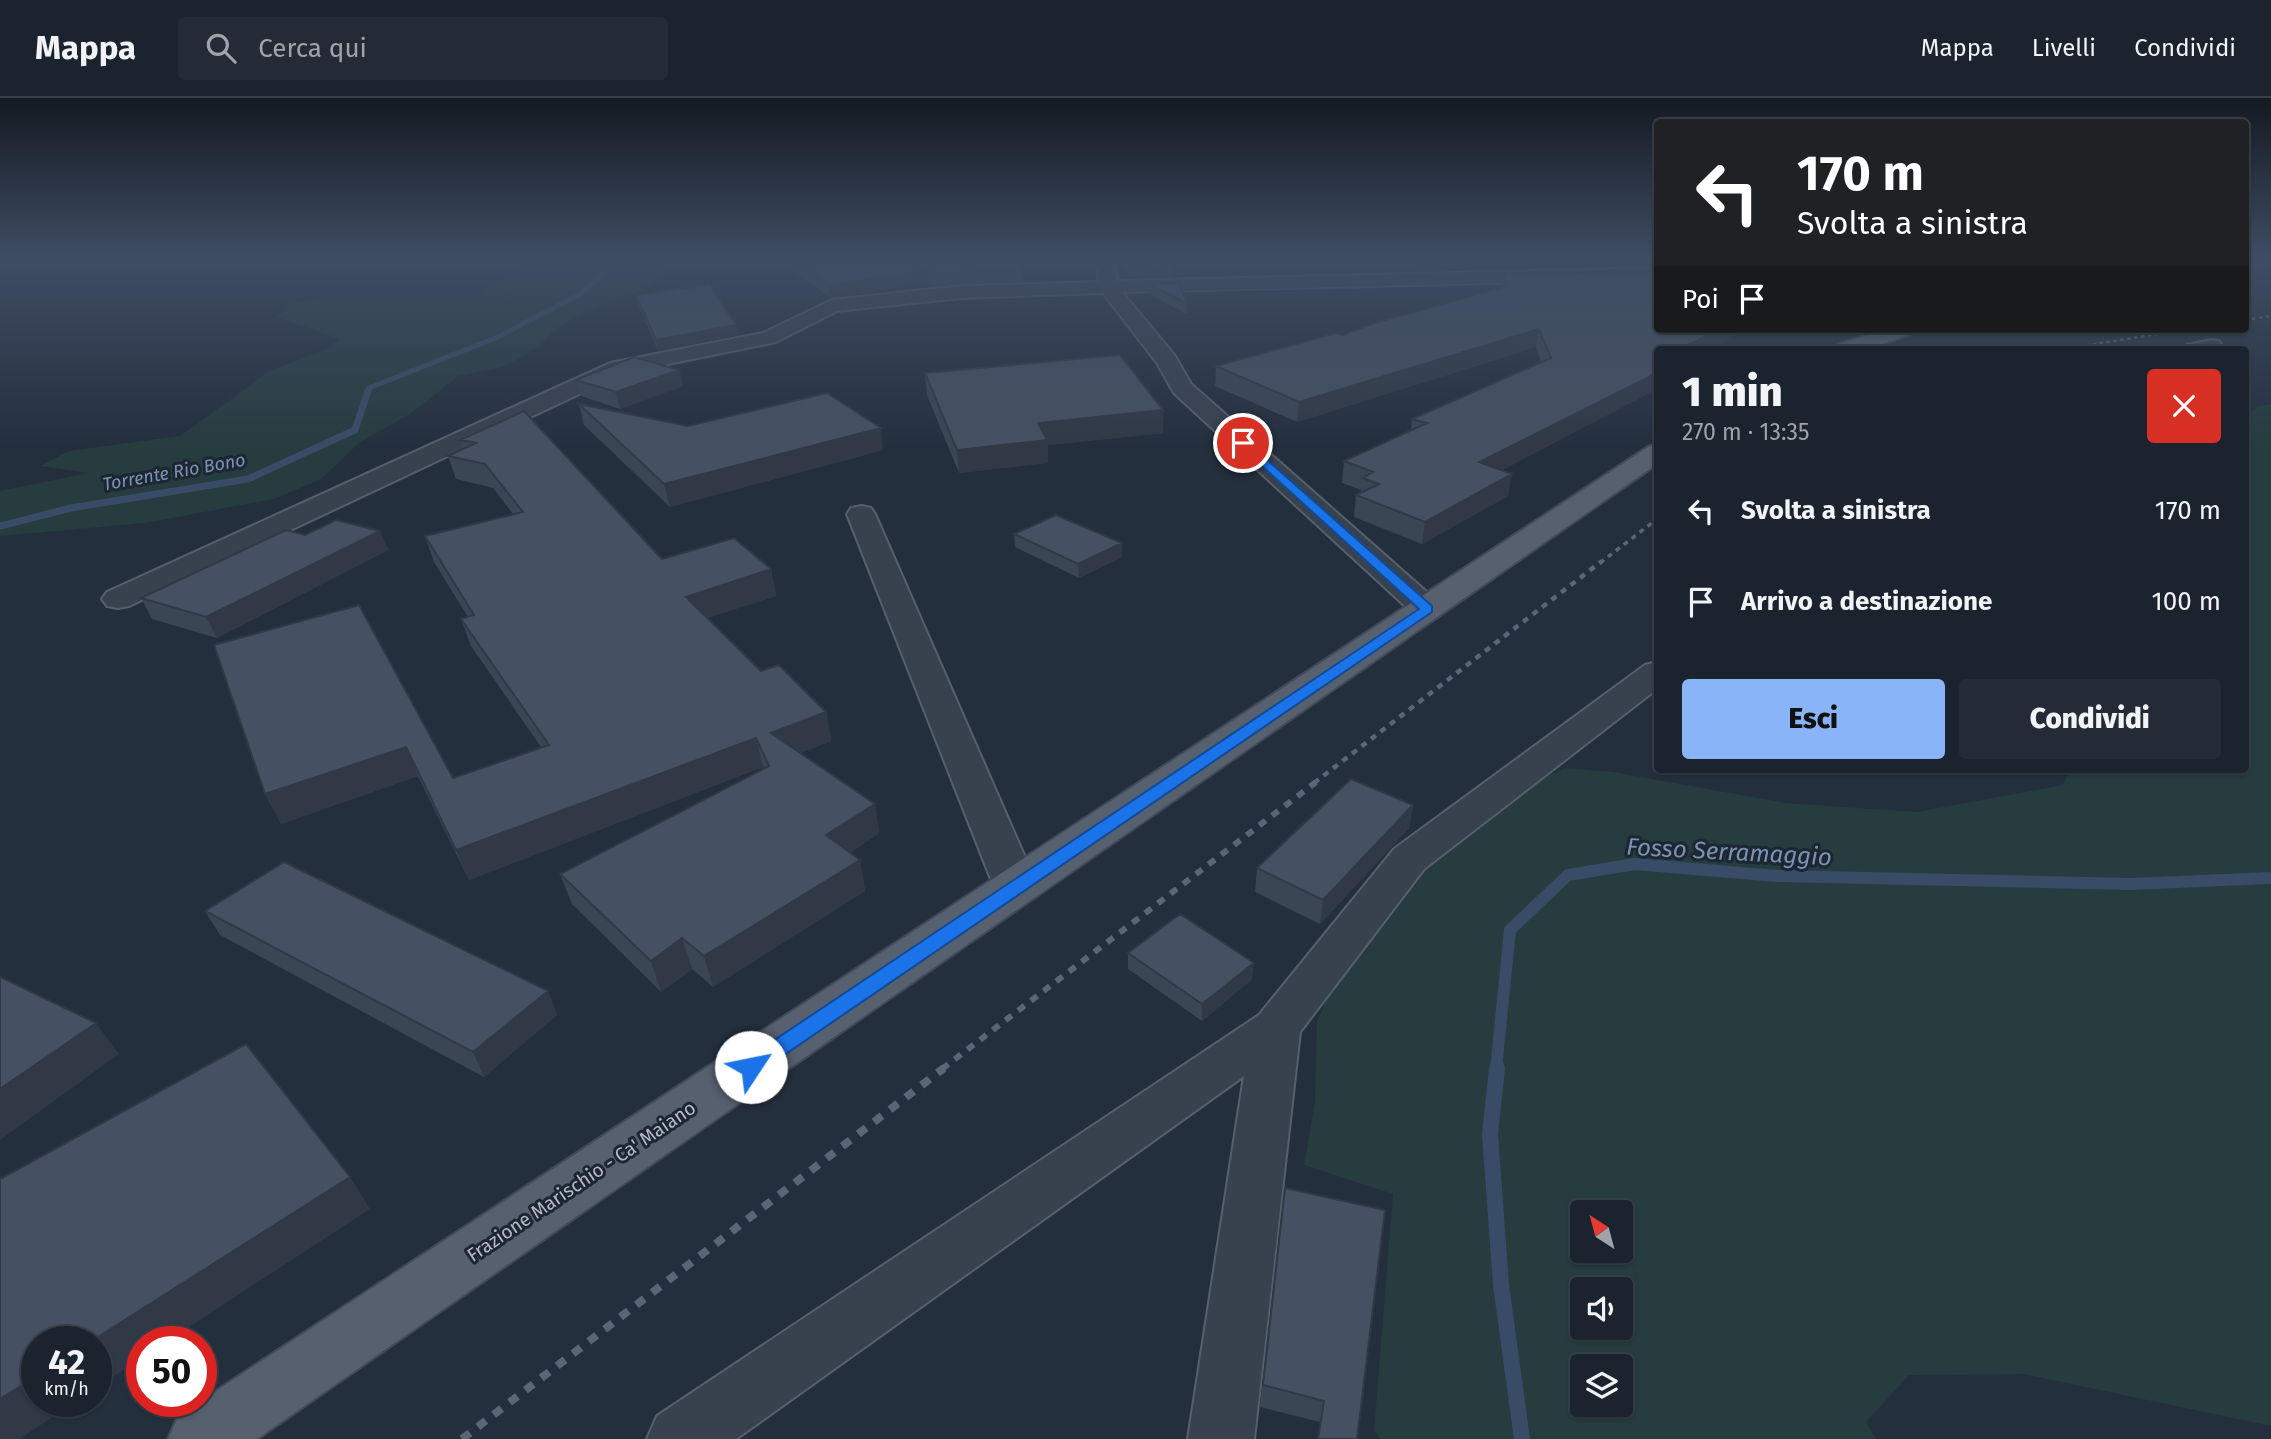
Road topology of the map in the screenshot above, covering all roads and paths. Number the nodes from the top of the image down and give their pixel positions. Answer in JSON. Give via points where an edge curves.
{"nodes":[{"id":1,"x":799,"y":323,"type":"edge"},
{"id":2,"x":1136,"y":323,"type":"edge"},
{"id":3,"x":1894,"y":333,"type":"edge"},
{"id":4,"x":1857,"y":346,"type":"edge"},
{"id":5,"x":1654,"y":454,"type":"edge"},
{"id":6,"x":861,"y":514,"type":"dead end"},
{"id":7,"x":118,"y":599,"type":"dead end"},
{"id":8,"x":1427,"y":609,"type":"junction"},
{"id":9,"x":1654,"y":673,"type":"edge"},
{"id":10,"x":1016,"y":887,"type":"junction"},
{"id":11,"x":1276,"y":1028,"type":"junction"},
{"id":12,"x":692,"y":1429,"type":"edge"},
{"id":13,"x":201,"y":1439,"type":"edge"},
{"id":14,"x":1221,"y":1439,"type":"edge"}],
"edges":[{"from":1,"to":7,"type":"street","via":[[769,338],[618,368]]},
{"from":2,"to":8,"type":"street","via":[[1182,388]]},
{"from":3,"to":4,"type":"main road"},
{"from":5,"to":8,"type":"main road","name":"Frazione Marischio - Ca' Maiano"},
{"from":6,"to":10,"type":"street"},
{"from":8,"to":10,"type":"main road","name":"Frazione Marischio - Ca' Maiano"},
{"from":9,"to":11,"type":"street","via":[[1409,859]]},
{"from":10,"to":13,"type":"main road","name":"Frazione Marischio - Ca' Maiano"},
{"from":11,"to":12,"type":"street"},
{"from":11,"to":14,"type":"street"}]}
